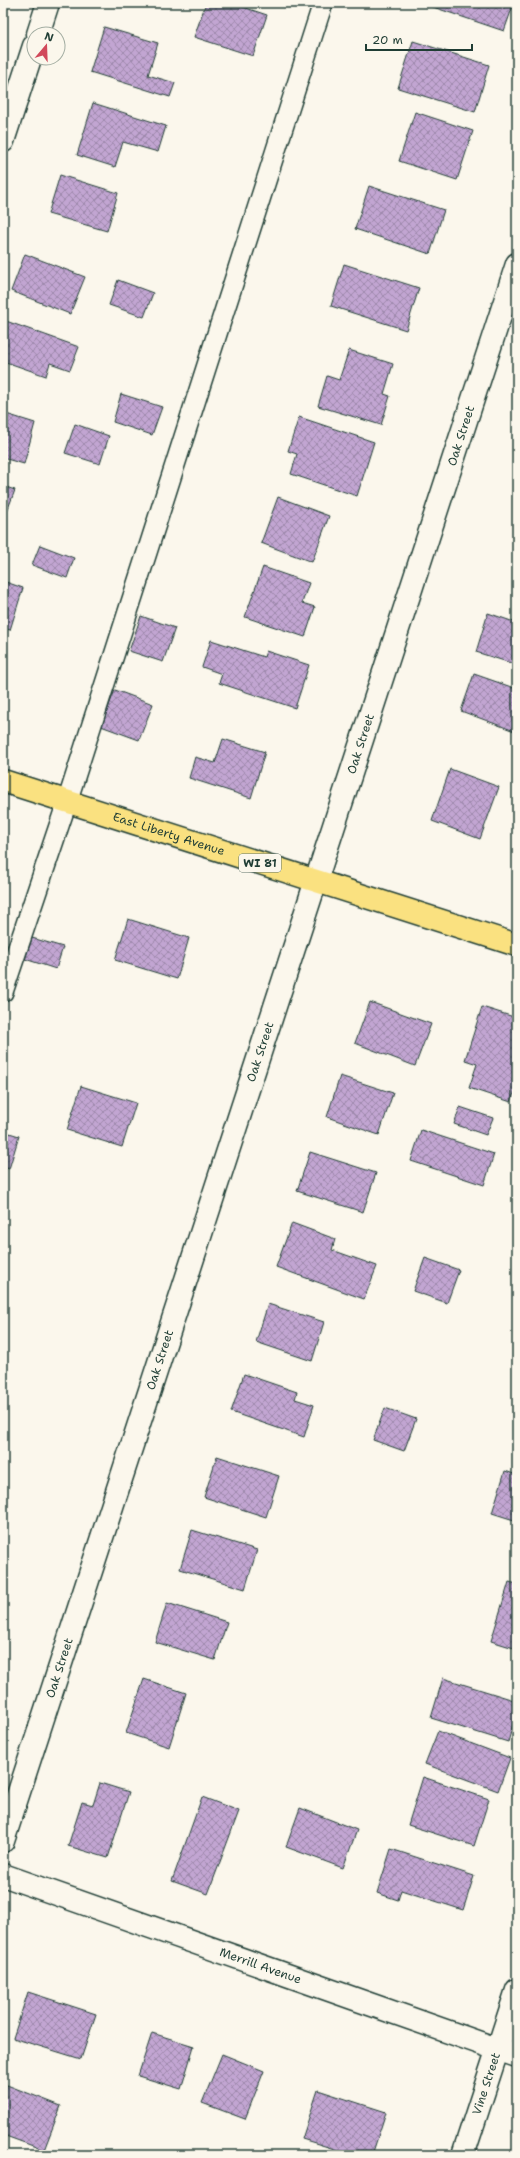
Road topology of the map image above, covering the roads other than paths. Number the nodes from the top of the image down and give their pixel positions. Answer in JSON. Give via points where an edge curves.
{"nodes":[{"id":1,"x":48,"y":3,"type":"edge"},
{"id":2,"x":323,"y":3,"type":"edge"},
{"id":3,"x":41,"y":26,"type":"edge"},
{"id":4,"x":27,"y":66,"type":"edge"},
{"id":5,"x":3,"y":141,"type":"edge"},
{"id":6,"x":517,"y":264,"type":"edge"},
{"id":7,"x":3,"y":781,"type":"edge"},
{"id":8,"x":67,"y":802,"type":"junction"},
{"id":9,"x":315,"y":880,"type":"junction"},
{"id":10,"x":517,"y":945,"type":"edge"},
{"id":11,"x":3,"y":992,"type":"edge"},
{"id":12,"x":3,"y":1840,"type":"edge"},
{"id":13,"x":3,"y":1875,"type":"edge"},
{"id":14,"x":517,"y":1990,"type":"edge"},
{"id":15,"x":507,"y":2053,"type":"edge"},
{"id":16,"x":463,"y":2155,"type":"edge"}],
"edges":[{"from":1,"to":3,"type":"street"},
{"from":2,"to":8,"type":"lane"},
{"from":4,"to":5,"type":"street"},
{"from":6,"to":9,"type":"street","name":"Oak Street"},
{"from":7,"to":8,"type":"main road","name":"East Liberty Avenue","number":"WI 81"},
{"from":8,"to":9,"type":"main road","name":"East Liberty Avenue","number":"WI 81"},
{"from":8,"to":11,"type":"lane"},
{"from":9,"to":10,"type":"main road","name":"East Liberty Avenue","number":"WI 81"},
{"from":9,"to":12,"type":"street","name":"Oak Street"},
{"from":13,"to":15,"type":"street","name":"Merrill Avenue"},
{"from":14,"to":15,"type":"street","name":"Vine Street"},
{"from":15,"to":16,"type":"street","name":"Vine Street"}]}
